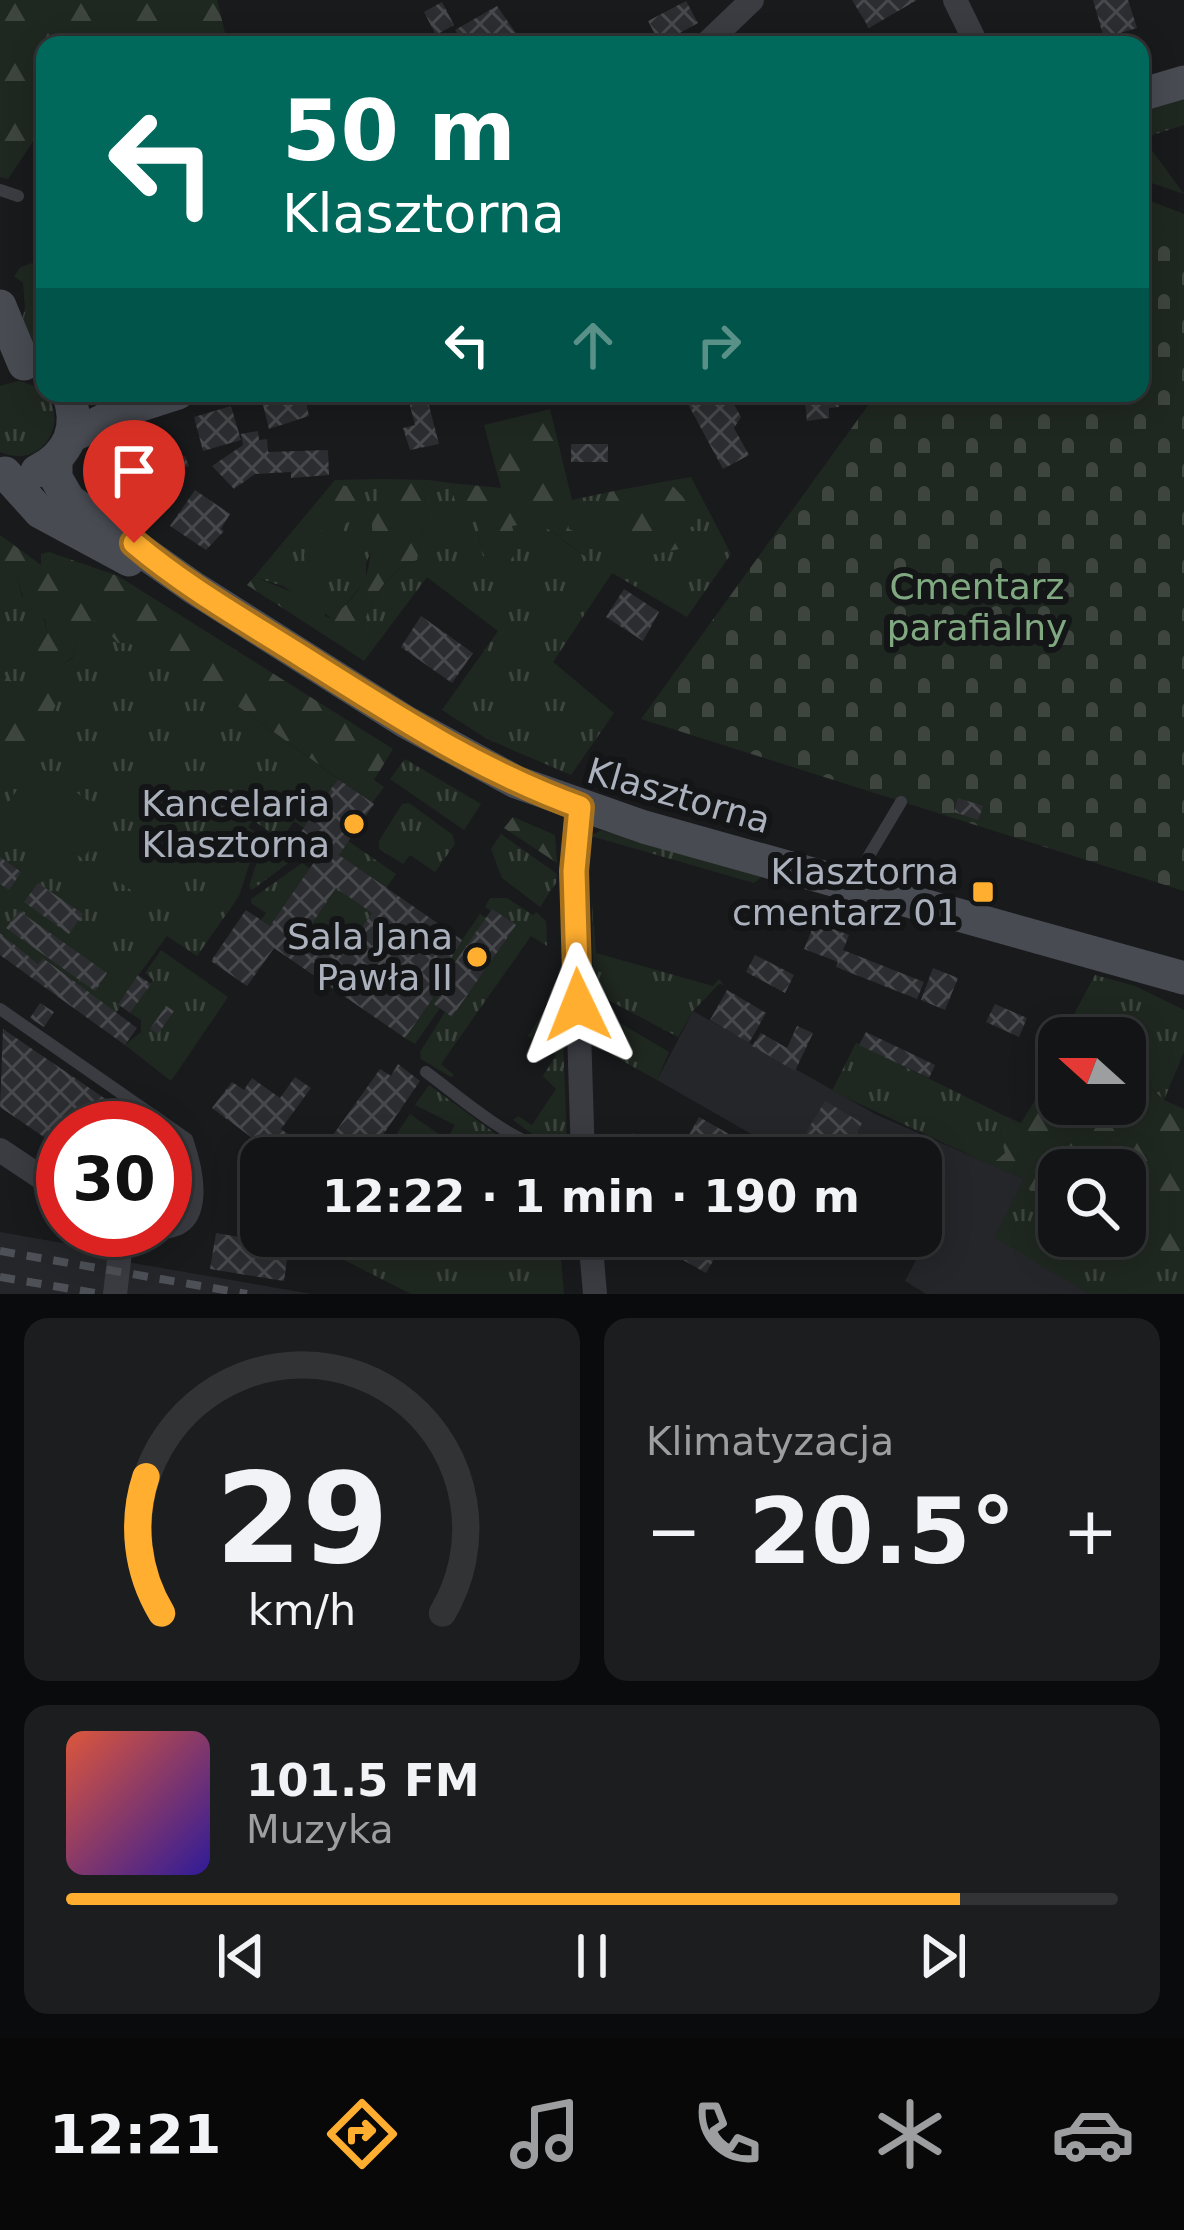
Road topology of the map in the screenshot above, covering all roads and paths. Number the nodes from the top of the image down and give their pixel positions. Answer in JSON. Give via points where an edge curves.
{"nodes":[{"id":1,"x":752,"y":0,"type":"edge"},
{"id":2,"x":955,"y":0,"type":"edge"},
{"id":3,"x":714,"y":36,"type":"edge"},
{"id":4,"x":973,"y":36,"type":"edge"},
{"id":5,"x":1184,"y":82,"type":"edge"},
{"id":6,"x":1149,"y":92,"type":"edge"},
{"id":7,"x":0,"y":190,"type":"edge"},
{"id":8,"x":18,"y":196,"type":"dead end"},
{"id":9,"x":0,"y":306,"type":"edge"},
{"id":10,"x":23,"y":367,"type":"edge"},
{"id":11,"x":70,"y":402,"type":"edge"},
{"id":12,"x":150,"y":402,"type":"edge"},
{"id":13,"x":64,"y":448,"type":"junction"},
{"id":14,"x":3,"y":472,"type":"edge"},
{"id":15,"x":194,"y":589,"type":"junction"},
{"id":16,"x":901,"y":802,"type":"dead end"},
{"id":17,"x":580,"y":807,"type":"junction"},
{"id":18,"x":859,"y":887,"type":"junction"},
{"id":19,"x":1184,"y":978,"type":"edge"},
{"id":20,"x":0,"y":1009,"type":"edge"},
{"id":21,"x":426,"y":1072,"type":"dead end"},
{"id":22,"x":133,"y":1101,"type":"edge"},
{"id":23,"x":519,"y":1137,"type":"edge"},
{"id":24,"x":582,"y":1137,"type":"edge"},
{"id":25,"x":0,"y":1150,"type":"edge"},
{"id":26,"x":192,"y":1158,"type":"edge"},
{"id":27,"x":36,"y":1174,"type":"edge"},
{"id":28,"x":192,"y":1217,"type":"edge"},
{"id":29,"x":120,"y":1257,"type":"edge"},
{"id":30,"x":592,"y":1257,"type":"edge"},
{"id":31,"x":116,"y":1294,"type":"edge"},
{"id":32,"x":595,"y":1294,"type":"edge"}],
"edges":[{"from":1,"to":3,"type":"street"},
{"from":2,"to":4,"type":"street"},
{"from":5,"to":6,"type":"street"},
{"from":7,"to":8,"type":"lane"},
{"from":9,"to":10,"type":"street"},
{"from":11,"to":13,"type":"street","via":[[75,421]]},
{"from":12,"to":13,"type":"street"},
{"from":13,"to":14,"type":"street","via":[[23,475]]},
{"from":13,"to":15,"type":"street","name":"Klasztorna","via":[[56,478],[69,500]]},
{"from":14,"to":15,"type":"street","name":"Klasztorna","via":[[63,527]]},
{"from":15,"to":17,"type":"street","name":"Klasztorna","via":[[444,745]]},
{"from":16,"to":18,"type":"lane"},
{"from":17,"to":18,"type":"street","name":"Klasztorna"},
{"from":17,"to":24,"type":"street","via":[[574,871]]},
{"from":18,"to":19,"type":"street","name":"Klasztorna"},
{"from":20,"to":22,"type":"lane"},
{"from":21,"to":23,"type":"lane"},
{"from":25,"to":27,"type":"street"},
{"from":26,"to":28,"type":"lane"},
{"from":29,"to":31,"type":"street"},
{"from":30,"to":32,"type":"street"}]}
